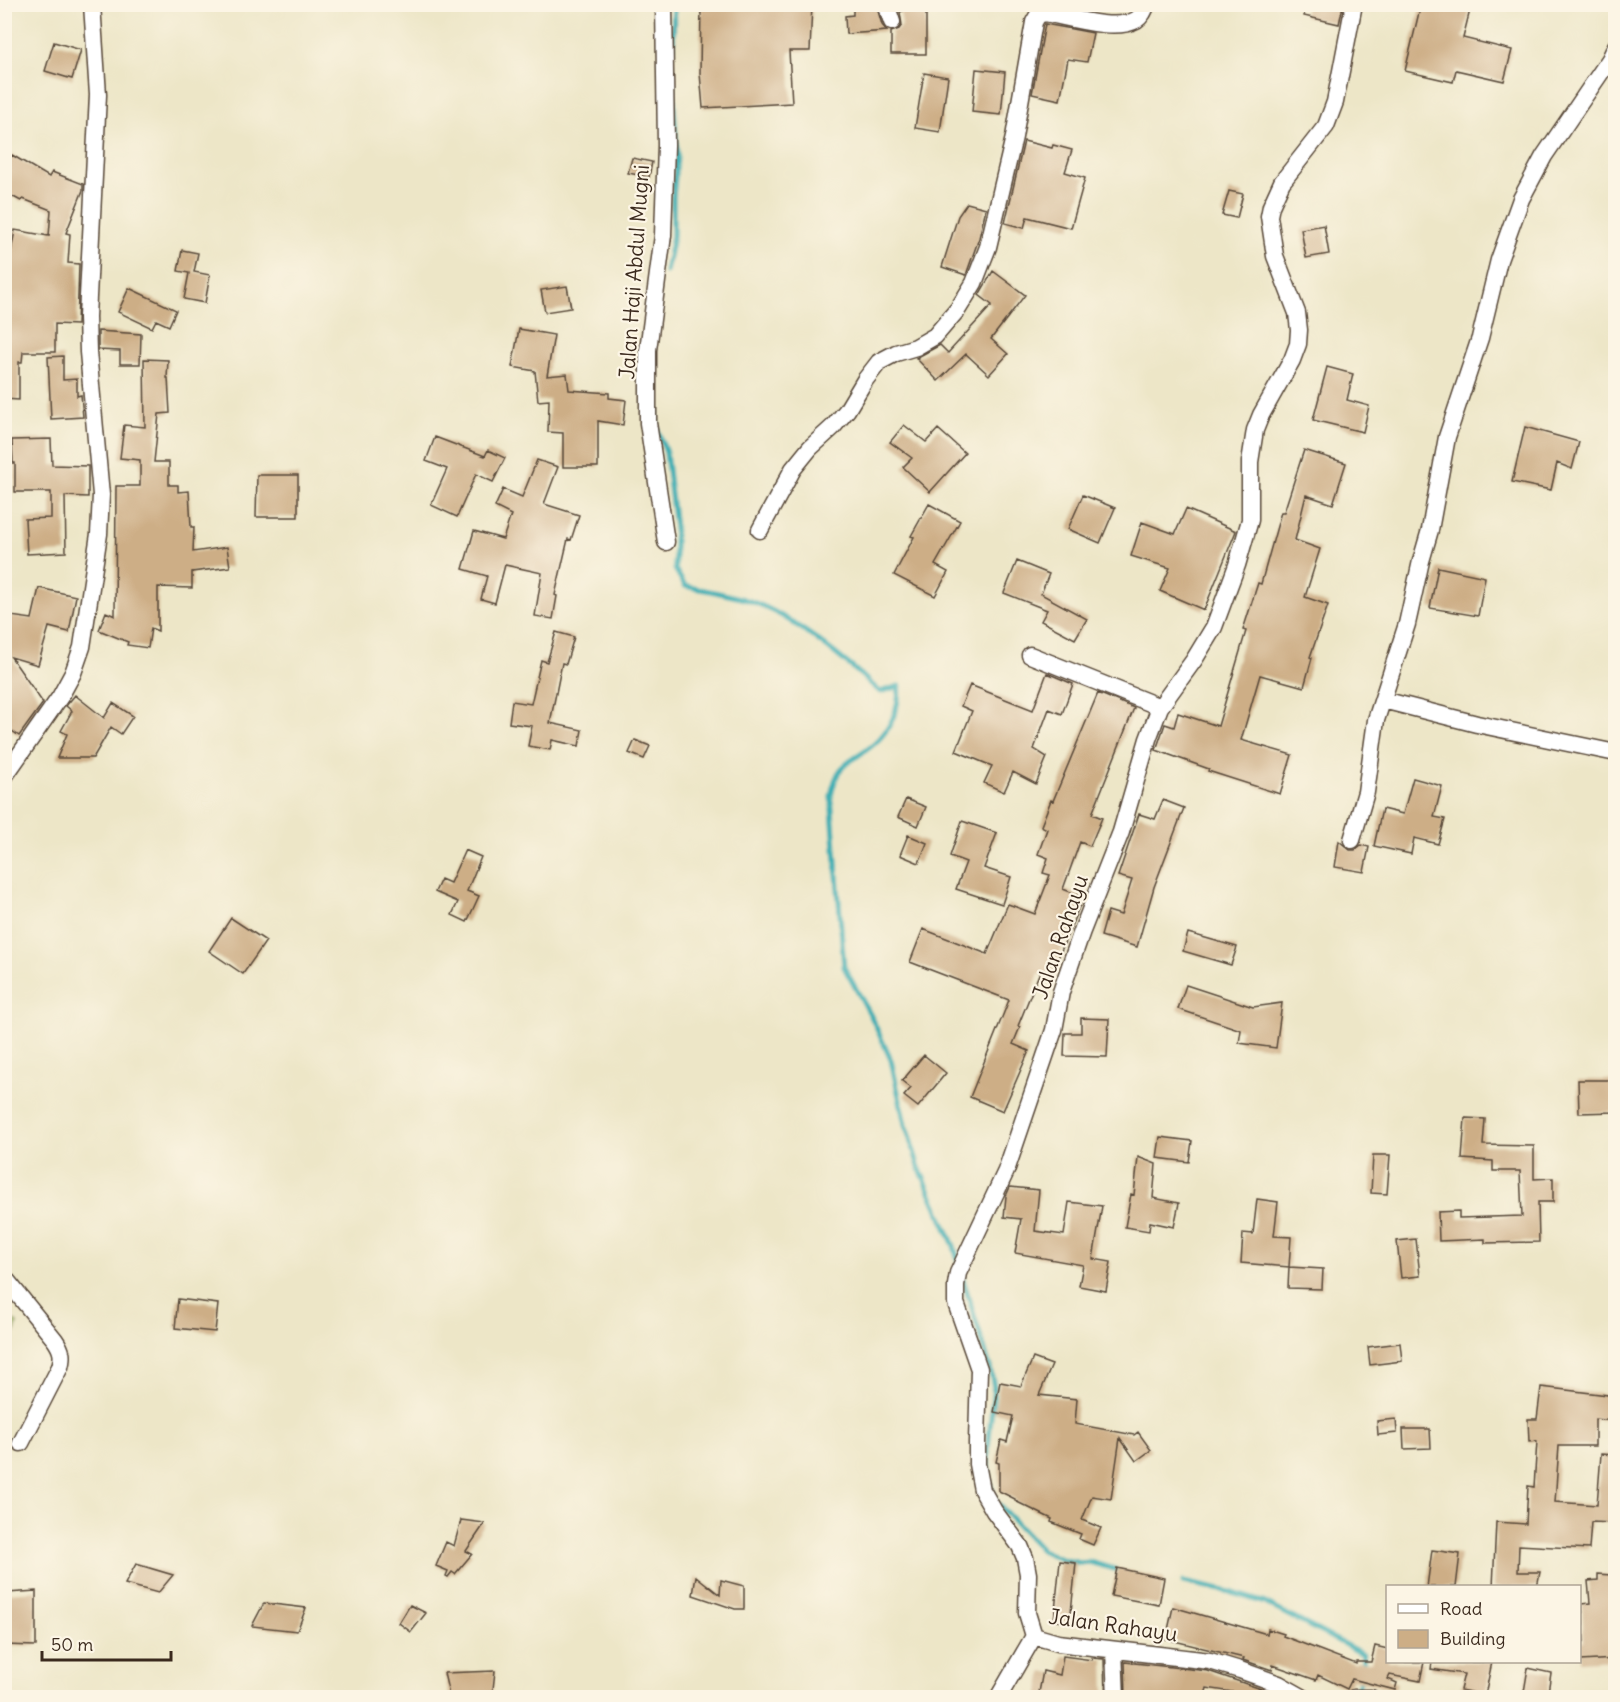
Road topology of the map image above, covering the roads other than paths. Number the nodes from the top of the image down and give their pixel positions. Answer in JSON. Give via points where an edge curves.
{"nodes":[{"id":1,"x":92,"y":4,"type":"edge"},
{"id":2,"x":664,"y":4,"type":"edge"},
{"id":3,"x":886,"y":4,"type":"edge"},
{"id":4,"x":1147,"y":4,"type":"edge"},
{"id":5,"x":1354,"y":4,"type":"edge"},
{"id":6,"x":892,"y":22,"type":"dead end"},
{"id":7,"x":1616,"y":46,"type":"edge"},
{"id":8,"x":760,"y":530,"type":"dead end"},
{"id":9,"x":666,"y":542,"type":"dead end"},
{"id":10,"x":1030,"y":655,"type":"dead end"},
{"id":11,"x":1383,"y":700,"type":"junction"},
{"id":12,"x":1160,"y":707,"type":"junction"},
{"id":13,"x":1616,"y":753,"type":"edge"},
{"id":14,"x":4,"y":777,"type":"edge"},
{"id":15,"x":1352,"y":840,"type":"dead end"},
{"id":16,"x":4,"y":1277,"type":"edge"},
{"id":17,"x":21,"y":1443,"type":"dead end"},
{"id":18,"x":1034,"y":1636,"type":"junction"},
{"id":19,"x":1114,"y":1650,"type":"junction"},
{"id":20,"x":998,"y":1698,"type":"edge"},
{"id":21,"x":1116,"y":1698,"type":"edge"},
{"id":22,"x":1304,"y":1698,"type":"edge"}],
"edges":[{"from":1,"to":14,"type":"street","via":[[98,95],[87,317],[101,495],[99,534],[82,647],[73,673]]},
{"from":2,"to":9,"type":"street","name":"Jalan Haji Abdul Mugni","via":[[663,235],[648,361],[648,423]]},
{"from":3,"to":6,"type":"street"},
{"from":4,"to":8,"type":"street","via":[[1142,15],[1123,24],[1046,12],[1038,15],[988,247],[974,283],[935,336],[879,362],[847,410],[793,469]]},
{"from":5,"to":12,"type":"street","name":"Jalan Rahayu","via":[[1335,102],[1326,126],[1282,182],[1271,206],[1275,256],[1297,313],[1298,344],[1255,430],[1250,462],[1251,504],[1244,542],[1214,627]]},
{"from":7,"to":11,"type":"street","via":[[1544,156],[1521,199],[1499,260],[1480,338],[1448,437],[1407,624]]},
{"from":10,"to":12,"type":"street"},
{"from":11,"to":13,"type":"street"},
{"from":11,"to":15,"type":"street"},
{"from":12,"to":18,"type":"street","name":"Jalan Rahayu","via":[[1121,832],[1061,992],[1054,1030],[1006,1171],[960,1267],[956,1285],[956,1303],[979,1370],[976,1442],[982,1490],[1025,1558],[1027,1612]]},
{"from":16,"to":17,"type":"street","via":[[61,1348],[63,1357]]},
{"from":18,"to":19,"type":"street","name":"Jalan Rahayu","via":[[1058,1644]]},
{"from":18,"to":20,"type":"street"},
{"from":19,"to":21,"type":"street"},
{"from":19,"to":22,"type":"street","name":"Jalan Rahayu","via":[[1210,1661],[1279,1684]]}]}
